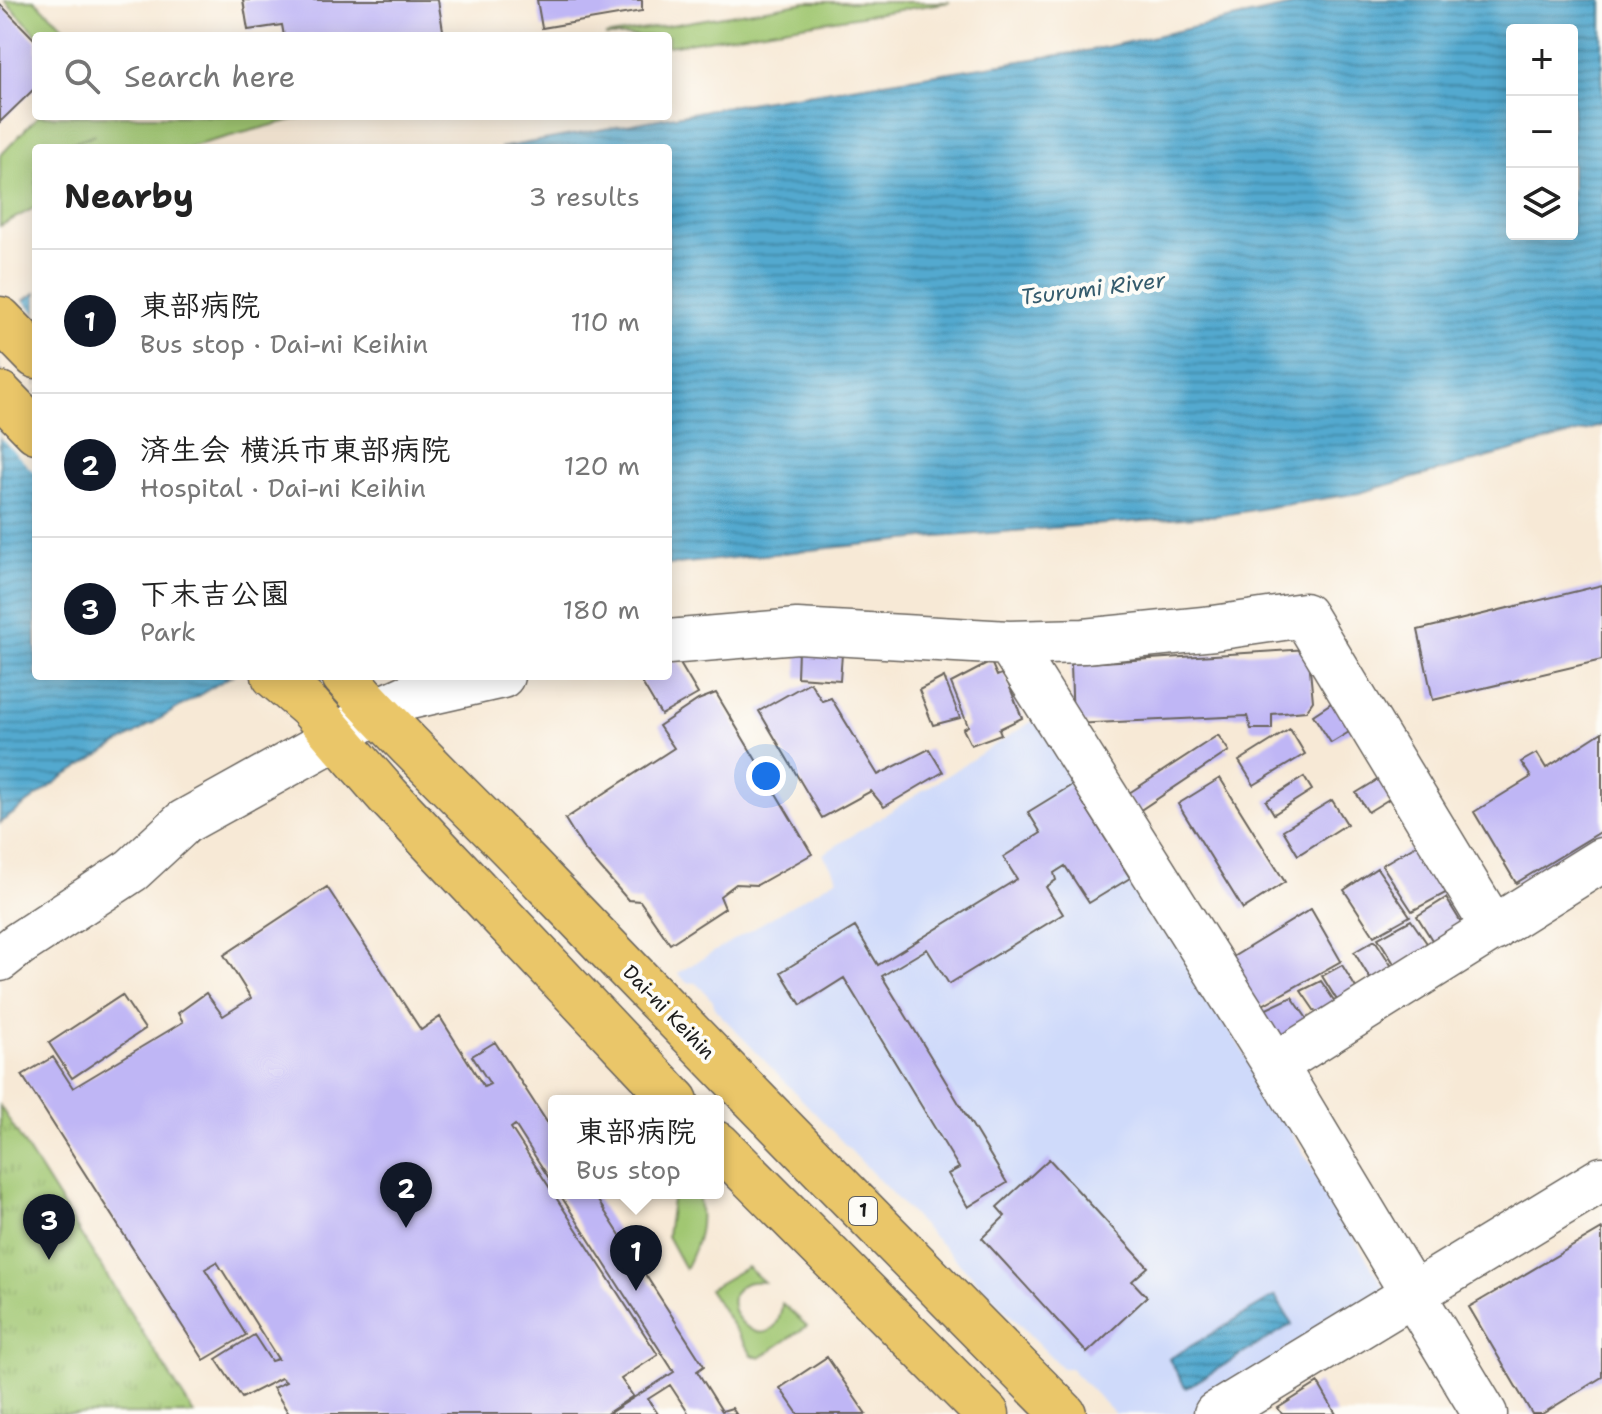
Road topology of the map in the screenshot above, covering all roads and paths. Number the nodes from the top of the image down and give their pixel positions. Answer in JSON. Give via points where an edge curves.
{"nodes":[{"id":1,"x":0,"y":319,"type":"edge"},
{"id":2,"x":32,"y":352,"type":"edge"},
{"id":3,"x":0,"y":394,"type":"edge"},
{"id":4,"x":32,"y":427,"type":"edge"},
{"id":5,"x":672,"y":642,"type":"edge"},
{"id":6,"x":1009,"y":643,"type":"junction"},
{"id":7,"x":278,"y":680,"type":"edge"},
{"id":8,"x":347,"y":680,"type":"edge"},
{"id":9,"x":484,"y":680,"type":"edge"},
{"id":10,"x":374,"y":712,"type":"junction"},
{"id":11,"x":337,"y":737,"type":"junction"},
{"id":12,"x":1602,"y":860,"type":"edge"},
{"id":13,"x":1494,"y":929,"type":"junction"},
{"id":14,"x":0,"y":959,"type":"edge"},
{"id":15,"x":1275,"y":1065,"type":"junction"},
{"id":16,"x":670,"y":1095,"type":"edge"},
{"id":17,"x":724,"y":1150,"type":"edge"},
{"id":18,"x":1602,"y":1179,"type":"edge"},
{"id":19,"x":1412,"y":1296,"type":"junction"},
{"id":20,"x":987,"y":1414,"type":"edge"},
{"id":21,"x":1064,"y":1414,"type":"edge"},
{"id":22,"x":1216,"y":1414,"type":"edge"},
{"id":23,"x":1485,"y":1414,"type":"edge"}],
"edges":[{"from":1,"to":2,"type":"highway"},
{"from":3,"to":4,"type":"highway"},
{"from":5,"to":6,"type":"street","via":[[797,631]]},
{"from":6,"to":13,"type":"street","via":[[1084,641],[1304,615]]},
{"from":6,"to":15,"type":"street"},
{"from":7,"to":11,"type":"highway"},
{"from":8,"to":10,"type":"highway","name":"Dai-ni Keihin","number":"1"},
{"from":9,"to":10,"type":"street","via":[[405,698]]},
{"from":10,"to":11,"type":"street"},
{"from":10,"to":21,"type":"highway","name":"Dai-ni Keihin","number":"1"},
{"from":11,"to":14,"type":"street","via":[[184,822],[132,870]]},
{"from":11,"to":16,"type":"highway"},
{"from":12,"to":13,"type":"street"},
{"from":13,"to":15,"type":"street"},
{"from":15,"to":19,"type":"street"},
{"from":17,"to":20,"type":"highway"},
{"from":18,"to":19,"type":"street"},
{"from":19,"to":22,"type":"street"},
{"from":19,"to":23,"type":"street"}]}
